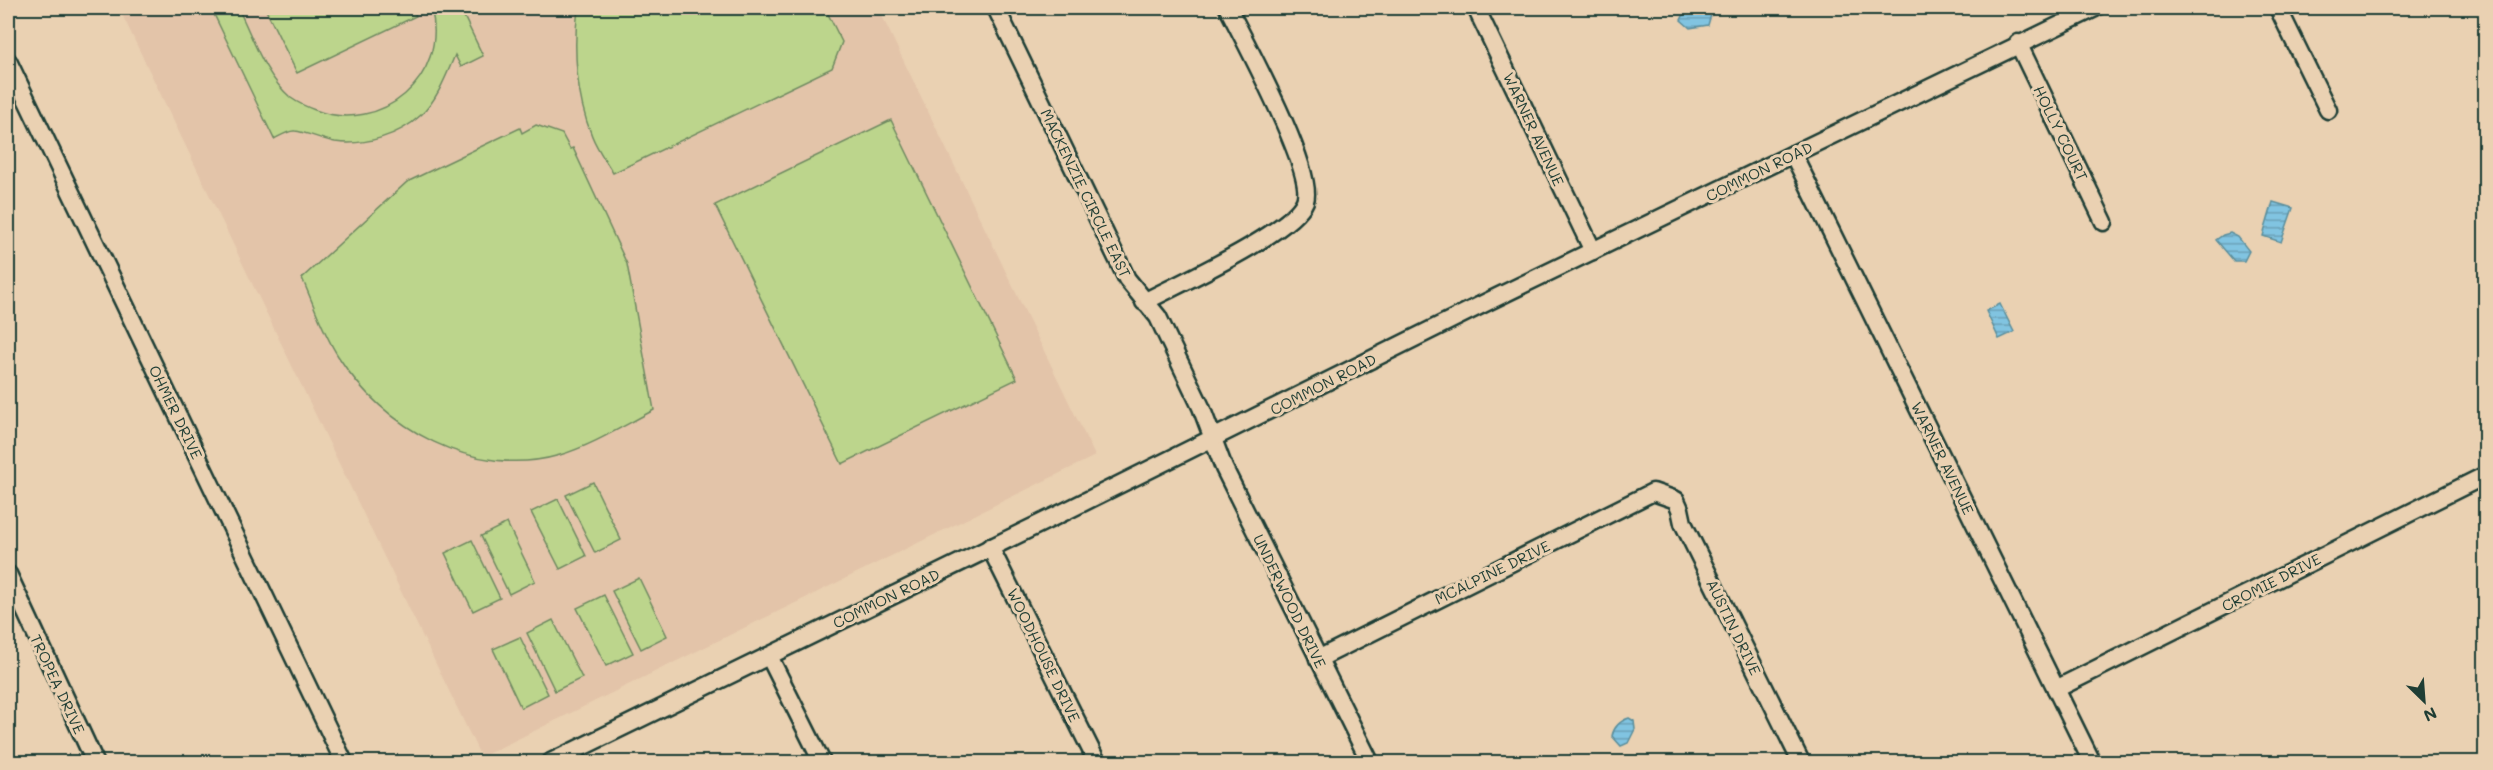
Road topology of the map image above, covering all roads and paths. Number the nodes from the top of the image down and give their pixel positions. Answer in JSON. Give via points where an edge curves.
{"nodes":[{"id":1,"x":996,"y":8,"type":"edge"},
{"id":2,"x":1228,"y":8,"type":"edge"},
{"id":3,"x":1476,"y":8,"type":"edge"},
{"id":4,"x":2095,"y":8,"type":"edge"},
{"id":5,"x":2278,"y":8,"type":"edge"},
{"id":6,"x":2019,"y":43,"type":"junction"},
{"id":7,"x":8,"y":61,"type":"edge"},
{"id":8,"x":2328,"y":110,"type":"dead end"},
{"id":9,"x":1793,"y":154,"type":"junction"},
{"id":10,"x":2104,"y":222,"type":"dead end"},
{"id":11,"x":1593,"y":251,"type":"junction"},
{"id":12,"x":1144,"y":302,"type":"junction"},
{"id":13,"x":1213,"y":439,"type":"junction"},
{"id":14,"x":2486,"y":475,"type":"edge"},
{"id":15,"x":1666,"y":495,"type":"joint"},
{"id":16,"x":990,"y":547,"type":"junction"},
{"id":17,"x":8,"y":574,"type":"edge"},
{"id":18,"x":11,"y":593,"type":"edge"},
{"id":19,"x":769,"y":656,"type":"junction"},
{"id":20,"x":1318,"y":658,"type":"junction"},
{"id":21,"x":2056,"y":689,"type":"junction"},
{"id":22,"x":95,"y":762,"type":"edge"},
{"id":23,"x":344,"y":762,"type":"edge"},
{"id":24,"x":553,"y":762,"type":"edge"},
{"id":25,"x":822,"y":762,"type":"edge"},
{"id":26,"x":1097,"y":762,"type":"edge"},
{"id":27,"x":1370,"y":762,"type":"edge"},
{"id":28,"x":1801,"y":762,"type":"edge"},
{"id":29,"x":2092,"y":762,"type":"edge"}],
"edges":[{"from":1,"to":12,"type":"street","name":"MACKENZIE CIRCLE EAST","via":[[1127,279]]},
{"from":2,"to":12,"type":"street","via":[[1290,138],[1305,175],[1306,200],[1299,212],[1271,235]]},
{"from":3,"to":11,"type":"street","name":"WARNER AVENUE"},
{"from":4,"to":6,"type":"street","name":"COMMON ROAD"},
{"from":5,"to":8,"type":"street"},
{"from":6,"to":9,"type":"street","name":"COMMON ROAD"},
{"from":6,"to":10,"type":"street","name":"HOLLY COURT"},
{"from":7,"to":23,"type":"street","name":"OHMER DRIVE"},
{"from":9,"to":11,"type":"street","name":"COMMON ROAD"},
{"from":9,"to":21,"type":"street","name":"WARNER AVENUE"},
{"from":11,"to":13,"type":"street","name":"COMMON ROAD"},
{"from":12,"to":13,"type":"street","name":"MACKENZIE CIRCLE EAST","via":[[1158,318]]},
{"from":13,"to":16,"type":"street","name":"COMMON ROAD"},
{"from":13,"to":20,"type":"street","name":"UNDERWOOD DRIVE"},
{"from":14,"to":21,"type":"street","name":"CROMIE DRIVE"},
{"from":15,"to":20,"type":"street","name":"MCALPINE DRIVE","via":[[1653,492]]},
{"from":15,"to":28,"type":"street","name":"AUSTIN DRIVE","via":[[1676,500],[1683,523]]},
{"from":16,"to":19,"type":"street","name":"COMMON ROAD"},
{"from":16,"to":26,"type":"street","name":"WOODHOUSE DRIVE"},
{"from":17,"to":18,"type":"street","name":"TROPEA DRIVE"},
{"from":18,"to":22,"type":"street","name":"TROPEA DRIVE"},
{"from":19,"to":24,"type":"street","name":"COMMON ROAD"},
{"from":19,"to":25,"type":"street"},
{"from":20,"to":27,"type":"street","name":"UNDERWOOD DRIVE"},
{"from":21,"to":29,"type":"street","name":"WARNER AVENUE"}]}
